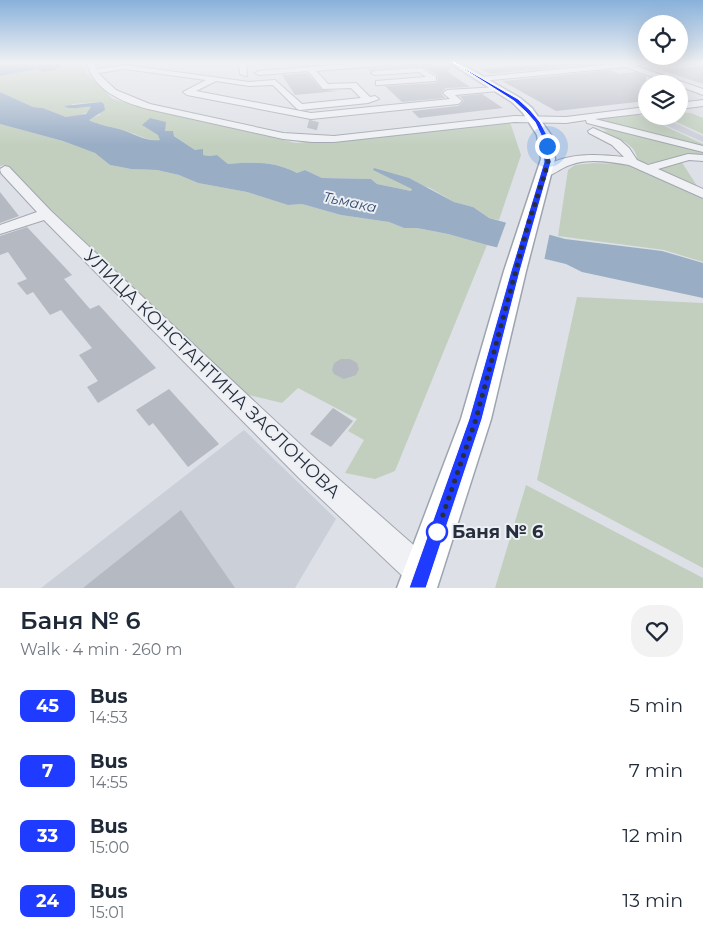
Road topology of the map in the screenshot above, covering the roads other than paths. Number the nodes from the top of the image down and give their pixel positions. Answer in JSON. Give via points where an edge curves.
{"nodes":[{"id":1,"x":112,"y":90,"type":"edge"},
{"id":2,"x":190,"y":90,"type":"edge"},
{"id":3,"x":283,"y":90,"type":"edge"},
{"id":4,"x":358,"y":90,"type":"edge"},
{"id":5,"x":385,"y":90,"type":"edge"},
{"id":6,"x":480,"y":90,"type":"edge"},
{"id":7,"x":500,"y":90,"type":"edge"},
{"id":8,"x":388,"y":95,"type":"junction"},
{"id":9,"x":368,"y":100,"type":"junction"},
{"id":10,"x":703,"y":104,"type":"edge"},
{"id":11,"x":688,"y":105,"type":"edge"},
{"id":12,"x":400,"y":107,"type":"junction"},
{"id":13,"x":638,"y":111,"type":"edge"},
{"id":14,"x":534,"y":118,"type":"junction"},
{"id":15,"x":584,"y":118,"type":"junction"},
{"id":16,"x":566,"y":120,"type":"junction"},
{"id":17,"x":313,"y":122,"type":"junction"},
{"id":18,"x":307,"y":139,"type":"junction"},
{"id":19,"x":703,"y":149,"type":"edge"},
{"id":20,"x":703,"y":158,"type":"edge"},
{"id":21,"x":632,"y":162,"type":"junction"},
{"id":22,"x":647,"y":169,"type":"junction"},
{"id":23,"x":5,"y":170,"type":"dead end"},
{"id":24,"x":545,"y":173,"type":"junction"},
{"id":25,"x":703,"y":194,"type":"edge"},
{"id":26,"x":46,"y":214,"type":"junction"},
{"id":27,"x":0,"y":230,"type":"edge"},
{"id":28,"x":420,"y":581,"type":"edge"}],
"edges":[{"from":1,"to":18,"type":"street","via":[[140,104]]},
{"from":2,"to":17,"type":"street","via":[[187,92]]},
{"from":3,"to":9,"type":"street","via":[[300,107]]},
{"from":4,"to":9,"type":"street"},
{"from":5,"to":8,"type":"street"},
{"from":6,"to":12,"type":"street","via":[[447,93],[458,101]]},
{"from":7,"to":14,"type":"main road","via":[[519,102]]},
{"from":8,"to":9,"type":"street"},
{"from":8,"to":12,"type":"street"},
{"from":10,"to":11,"type":"street"},
{"from":12,"to":17,"type":"street"},
{"from":13,"to":15,"type":"street"},
{"from":14,"to":16,"type":"street"},
{"from":14,"to":18,"type":"street"},
{"from":14,"to":24,"type":"main road","via":[[547,146]]},
{"from":15,"to":16,"type":"street"},
{"from":15,"to":19,"type":"street"},
{"from":16,"to":21,"type":"street","via":[[613,140],[625,149]]},
{"from":17,"to":18,"type":"street"},
{"from":20,"to":22,"type":"street","via":[[688,157]]},
{"from":21,"to":22,"type":"street"},
{"from":21,"to":24,"type":"street","via":[[567,160]]},
{"from":22,"to":25,"type":"street"},
{"from":23,"to":26,"type":"street","name":"УЛИЦА КОНСТАНТИНА ЗАСЛОНОВА"},
{"from":24,"to":28,"type":"main road","via":[[532,210],[476,419]]},
{"from":26,"to":27,"type":"street"},
{"from":26,"to":28,"type":"street","name":"УЛИЦА КОНСТАНТИНА ЗАСЛОНОВА"}]}
